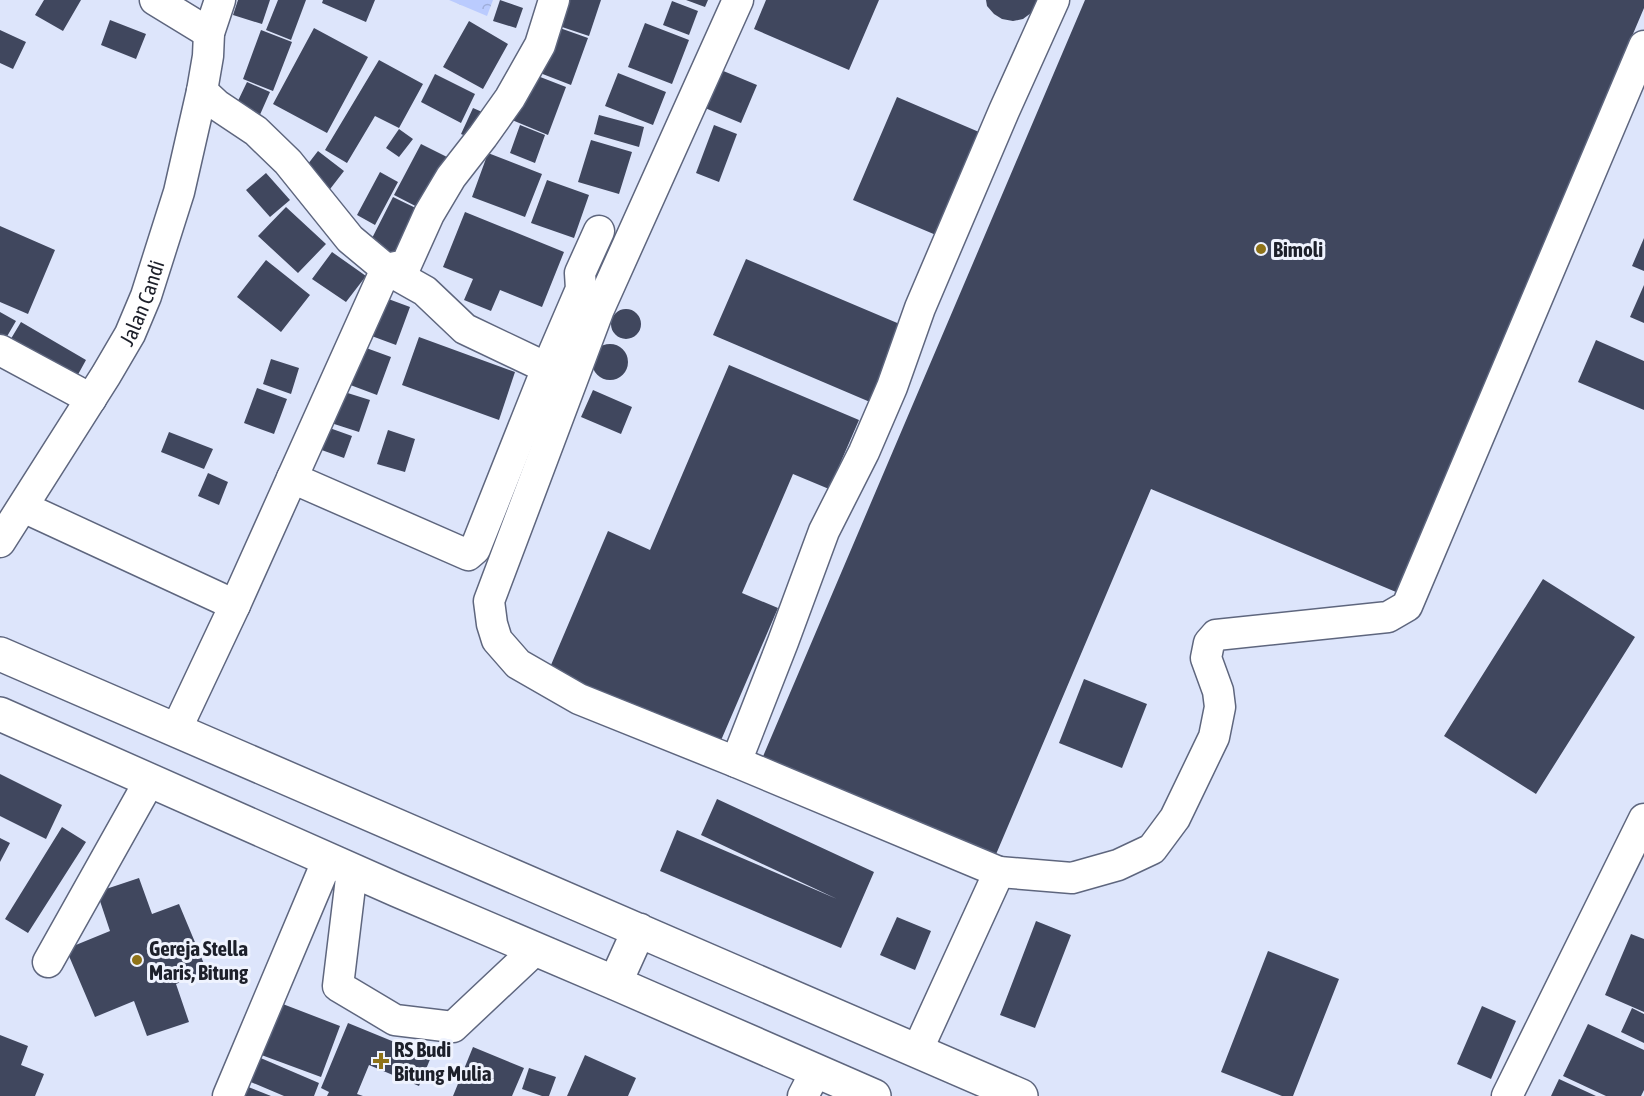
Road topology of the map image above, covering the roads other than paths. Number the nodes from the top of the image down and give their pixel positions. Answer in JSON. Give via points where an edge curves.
{"nodes":[{"id":1,"x":155,"y":0,"type":"edge"},
{"id":2,"x":220,"y":0,"type":"edge"},
{"id":3,"x":554,"y":0,"type":"edge"},
{"id":4,"x":738,"y":0,"type":"edge"},
{"id":5,"x":1054,"y":0,"type":"edge"},
{"id":6,"x":209,"y":33,"type":"junction"},
{"id":7,"x":1644,"y":46,"type":"edge"},
{"id":8,"x":202,"y":91,"type":"junction"},
{"id":9,"x":599,"y":231,"type":"dead end"},
{"id":10,"x":386,"y":269,"type":"junction"},
{"id":11,"x":0,"y":350,"type":"edge"},
{"id":12,"x":547,"y":368,"type":"junction"},
{"id":13,"x":91,"y":399,"type":"junction"},
{"id":14,"x":292,"y":478,"type":"junction"},
{"id":15,"x":23,"y":507,"type":"junction"},
{"id":16,"x":0,"y":542,"type":"edge"},
{"id":17,"x":235,"y":605,"type":"junction"},
{"id":18,"x":0,"y":654,"type":"edge"},
{"id":19,"x":0,"y":714,"type":"edge"},
{"id":20,"x":176,"y":730,"type":"junction"},
{"id":21,"x":736,"y":762,"type":"junction"},
{"id":22,"x":150,"y":780,"type":"junction"},
{"id":23,"x":1644,"y":819,"type":"edge"},
{"id":24,"x":340,"y":865,"type":"junction"},
{"id":25,"x":999,"y":872,"type":"junction"},
{"id":26,"x":639,"y":930,"type":"junction"},
{"id":27,"x":536,"y":949,"type":"junction"},
{"id":28,"x":48,"y":962,"type":"dead end"},
{"id":29,"x":615,"y":983,"type":"junction"},
{"id":30,"x":917,"y":1051,"type":"junction"},
{"id":31,"x":810,"y":1083,"type":"edge"},
{"id":32,"x":228,"y":1096,"type":"edge"},
{"id":33,"x":874,"y":1096,"type":"edge"},
{"id":34,"x":1021,"y":1096,"type":"edge"},
{"id":35,"x":1507,"y":1096,"type":"edge"}],
"edges":[{"from":1,"to":6,"type":"street"},
{"from":2,"to":6,"type":"street","name":"Jalan Candi"},
{"from":3,"to":10,"type":"street","via":[[540,45],[510,98],[451,177],[405,265]]},
{"from":4,"to":21,"type":"street","via":[[599,309],[489,601],[496,640],[518,664],[579,699]]},
{"from":5,"to":21,"type":"street","via":[[920,308],[864,452],[824,531]]},
{"from":6,"to":8,"type":"street","name":"Jalan Candi"},
{"from":7,"to":25,"type":"street","via":[[1407,606],[1388,617],[1216,634],[1206,658],[1220,707],[1214,737],[1175,818],[1152,849],[1118,865],[1072,878]]},
{"from":8,"to":10,"type":"street","via":[[256,131],[288,162],[350,239]]},
{"from":8,"to":13,"type":"street","name":"Jalan Candi","via":[[179,192],[146,296],[130,334]]},
{"from":9,"to":12,"type":"street","via":[[580,273],[581,289]]},
{"from":10,"to":12,"type":"street","via":[[425,291],[465,329]]},
{"from":10,"to":14,"type":"street"},
{"from":11,"to":13,"type":"street"},
{"from":12,"to":14,"type":"street","via":[[475,549],[468,555]]},
{"from":13,"to":15,"type":"street","name":"Jalan Candi"},
{"from":14,"to":17,"type":"street"},
{"from":15,"to":16,"type":"street","name":"Jalan Candi"},
{"from":15,"to":17,"type":"street"},
{"from":17,"to":20,"type":"street"},
{"from":18,"to":20,"type":"highway"},
{"from":19,"to":22,"type":"highway"},
{"from":20,"to":26,"type":"highway"},
{"from":21,"to":25,"type":"street"},
{"from":22,"to":24,"type":"highway"},
{"from":22,"to":28,"type":"street"},
{"from":23,"to":35,"type":"street"},
{"from":24,"to":27,"type":"highway"},
{"from":24,"to":27,"type":"street","via":[[338,986],[395,1020],[453,1027]]},
{"from":24,"to":32,"type":"street"},
{"from":25,"to":30,"type":"street"},
{"from":26,"to":29,"type":"highway"},
{"from":26,"to":30,"type":"highway"},
{"from":27,"to":29,"type":"highway"},
{"from":29,"to":31,"type":"highway"},
{"from":30,"to":34,"type":"highway"},
{"from":31,"to":33,"type":"highway"}]}
